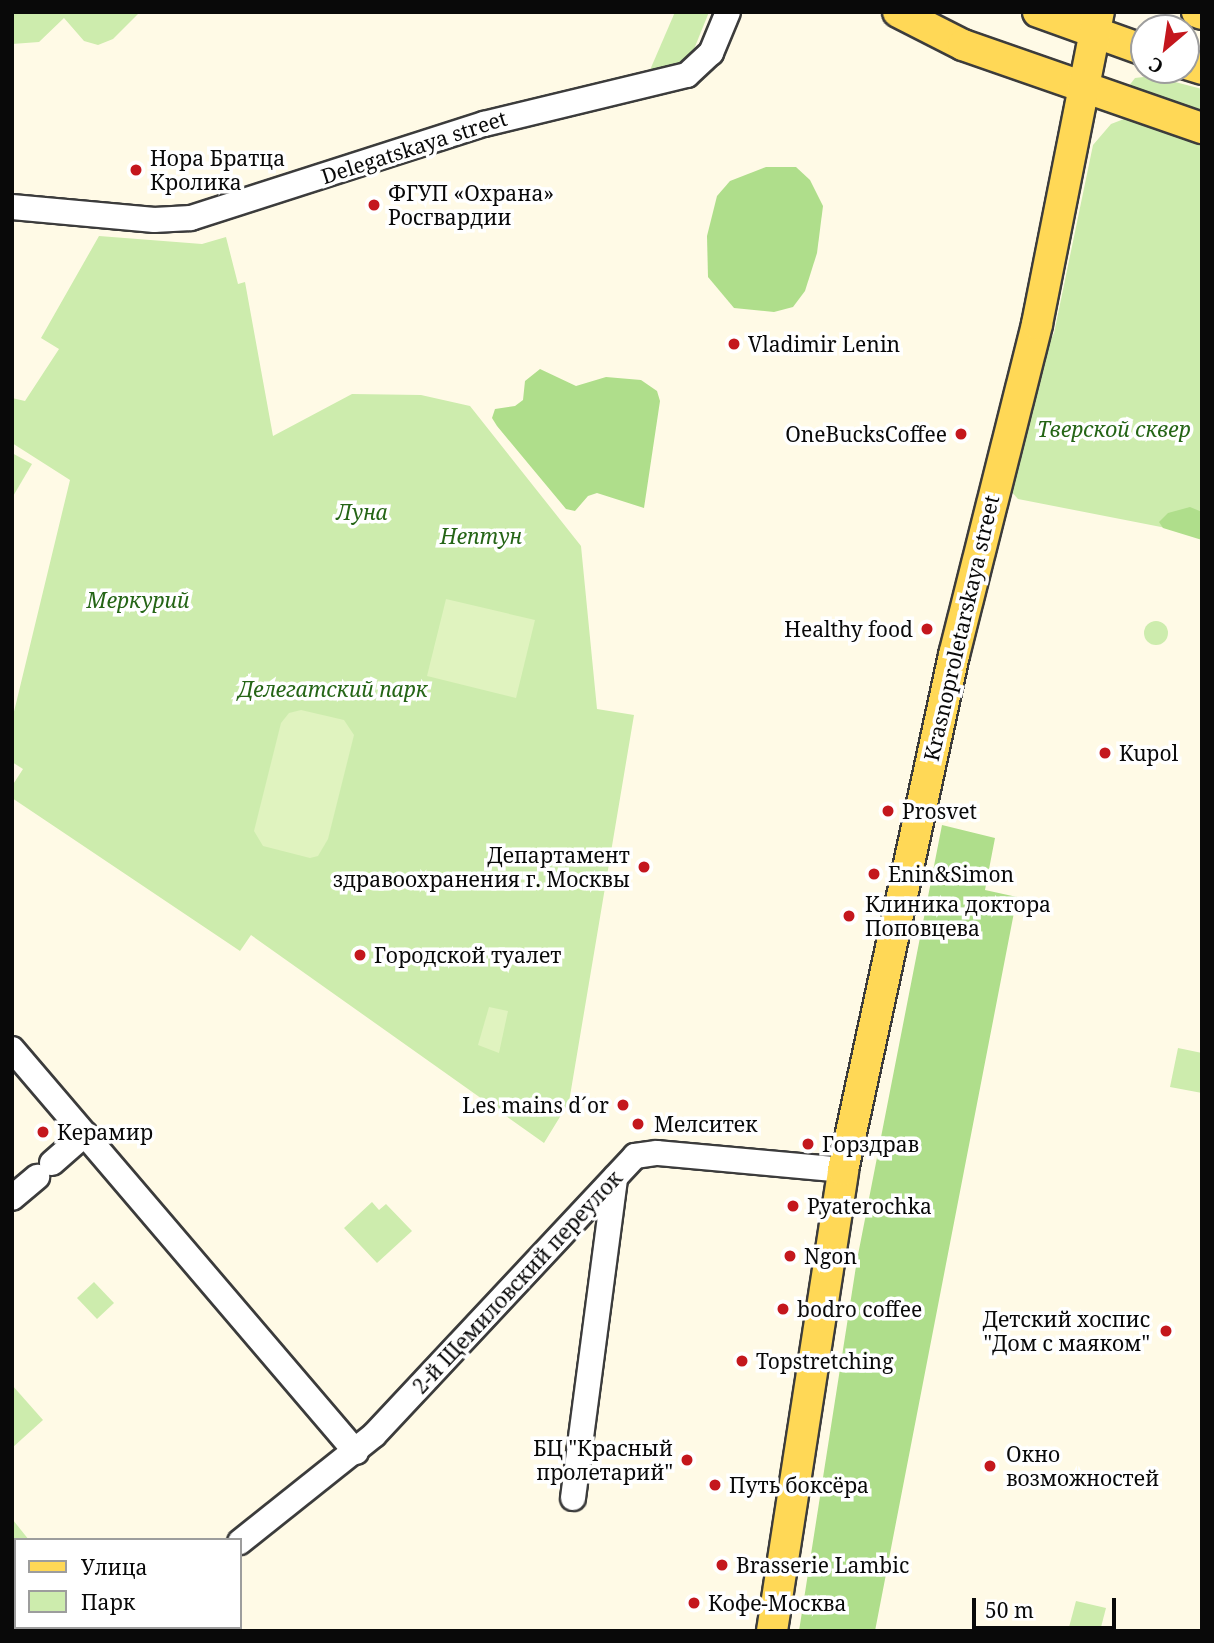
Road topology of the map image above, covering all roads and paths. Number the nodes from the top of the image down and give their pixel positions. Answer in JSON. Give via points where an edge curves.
{"nodes":[{"id":1,"x":728,"y":12,"type":"edge"},
{"id":2,"x":898,"y":12,"type":"edge"},
{"id":3,"x":1038,"y":12,"type":"edge"},
{"id":4,"x":1098,"y":23,"type":"edge"},
{"id":5,"x":1130,"y":42,"type":"edge"},
{"id":6,"x":1085,"y":88,"type":"junction"},
{"id":7,"x":1202,"y":128,"type":"edge"},
{"id":8,"x":12,"y":207,"type":"edge"},
{"id":9,"x":12,"y":1049,"type":"edge"},
{"id":10,"x":85,"y":1134,"type":"junction"},
{"id":11,"x":843,"y":1170,"type":"junction"},
{"id":12,"x":615,"y":1178,"type":"junction"},
{"id":13,"x":12,"y":1198,"type":"edge"},
{"id":14,"x":350,"y":1444,"type":"junction"},
{"id":15,"x":573,"y":1498,"type":"dead end"},
{"id":16,"x":242,"y":1540,"type":"edge"},
{"id":17,"x":772,"y":1631,"type":"edge"}],
"edges":[{"from":1,"to":8,"type":"street","name":"Delegatskaya street","via":[[711,53],[687,75],[484,124],[211,212],[166,220]]},
{"from":2,"to":6,"type":"main road","via":[[962,45]]},
{"from":3,"to":4,"type":"main road"},
{"from":4,"to":5,"type":"main road"},
{"from":4,"to":6,"type":"main road","name":"Krasnoproletarskaya street"},
{"from":6,"to":7,"type":"main road"},
{"from":6,"to":11,"type":"main road","name":"Krasnoproletarskaya street","via":[[1037,324],[954,655]]},
{"from":9,"to":10,"type":"street"},
{"from":10,"to":13,"type":"street"},
{"from":10,"to":14,"type":"street"},
{"from":11,"to":12,"type":"street","name":"2-й Щемиловский переулок","via":[[645,1153],[633,1158]]},
{"from":11,"to":17,"type":"main road","name":"Krasnoproletarskaya street"},
{"from":12,"to":14,"type":"street","name":"2-й Щемиловский переулок"},
{"from":12,"to":15,"type":"street"},
{"from":14,"to":16,"type":"street","name":"2-й Щемиловский переулок"}]}
